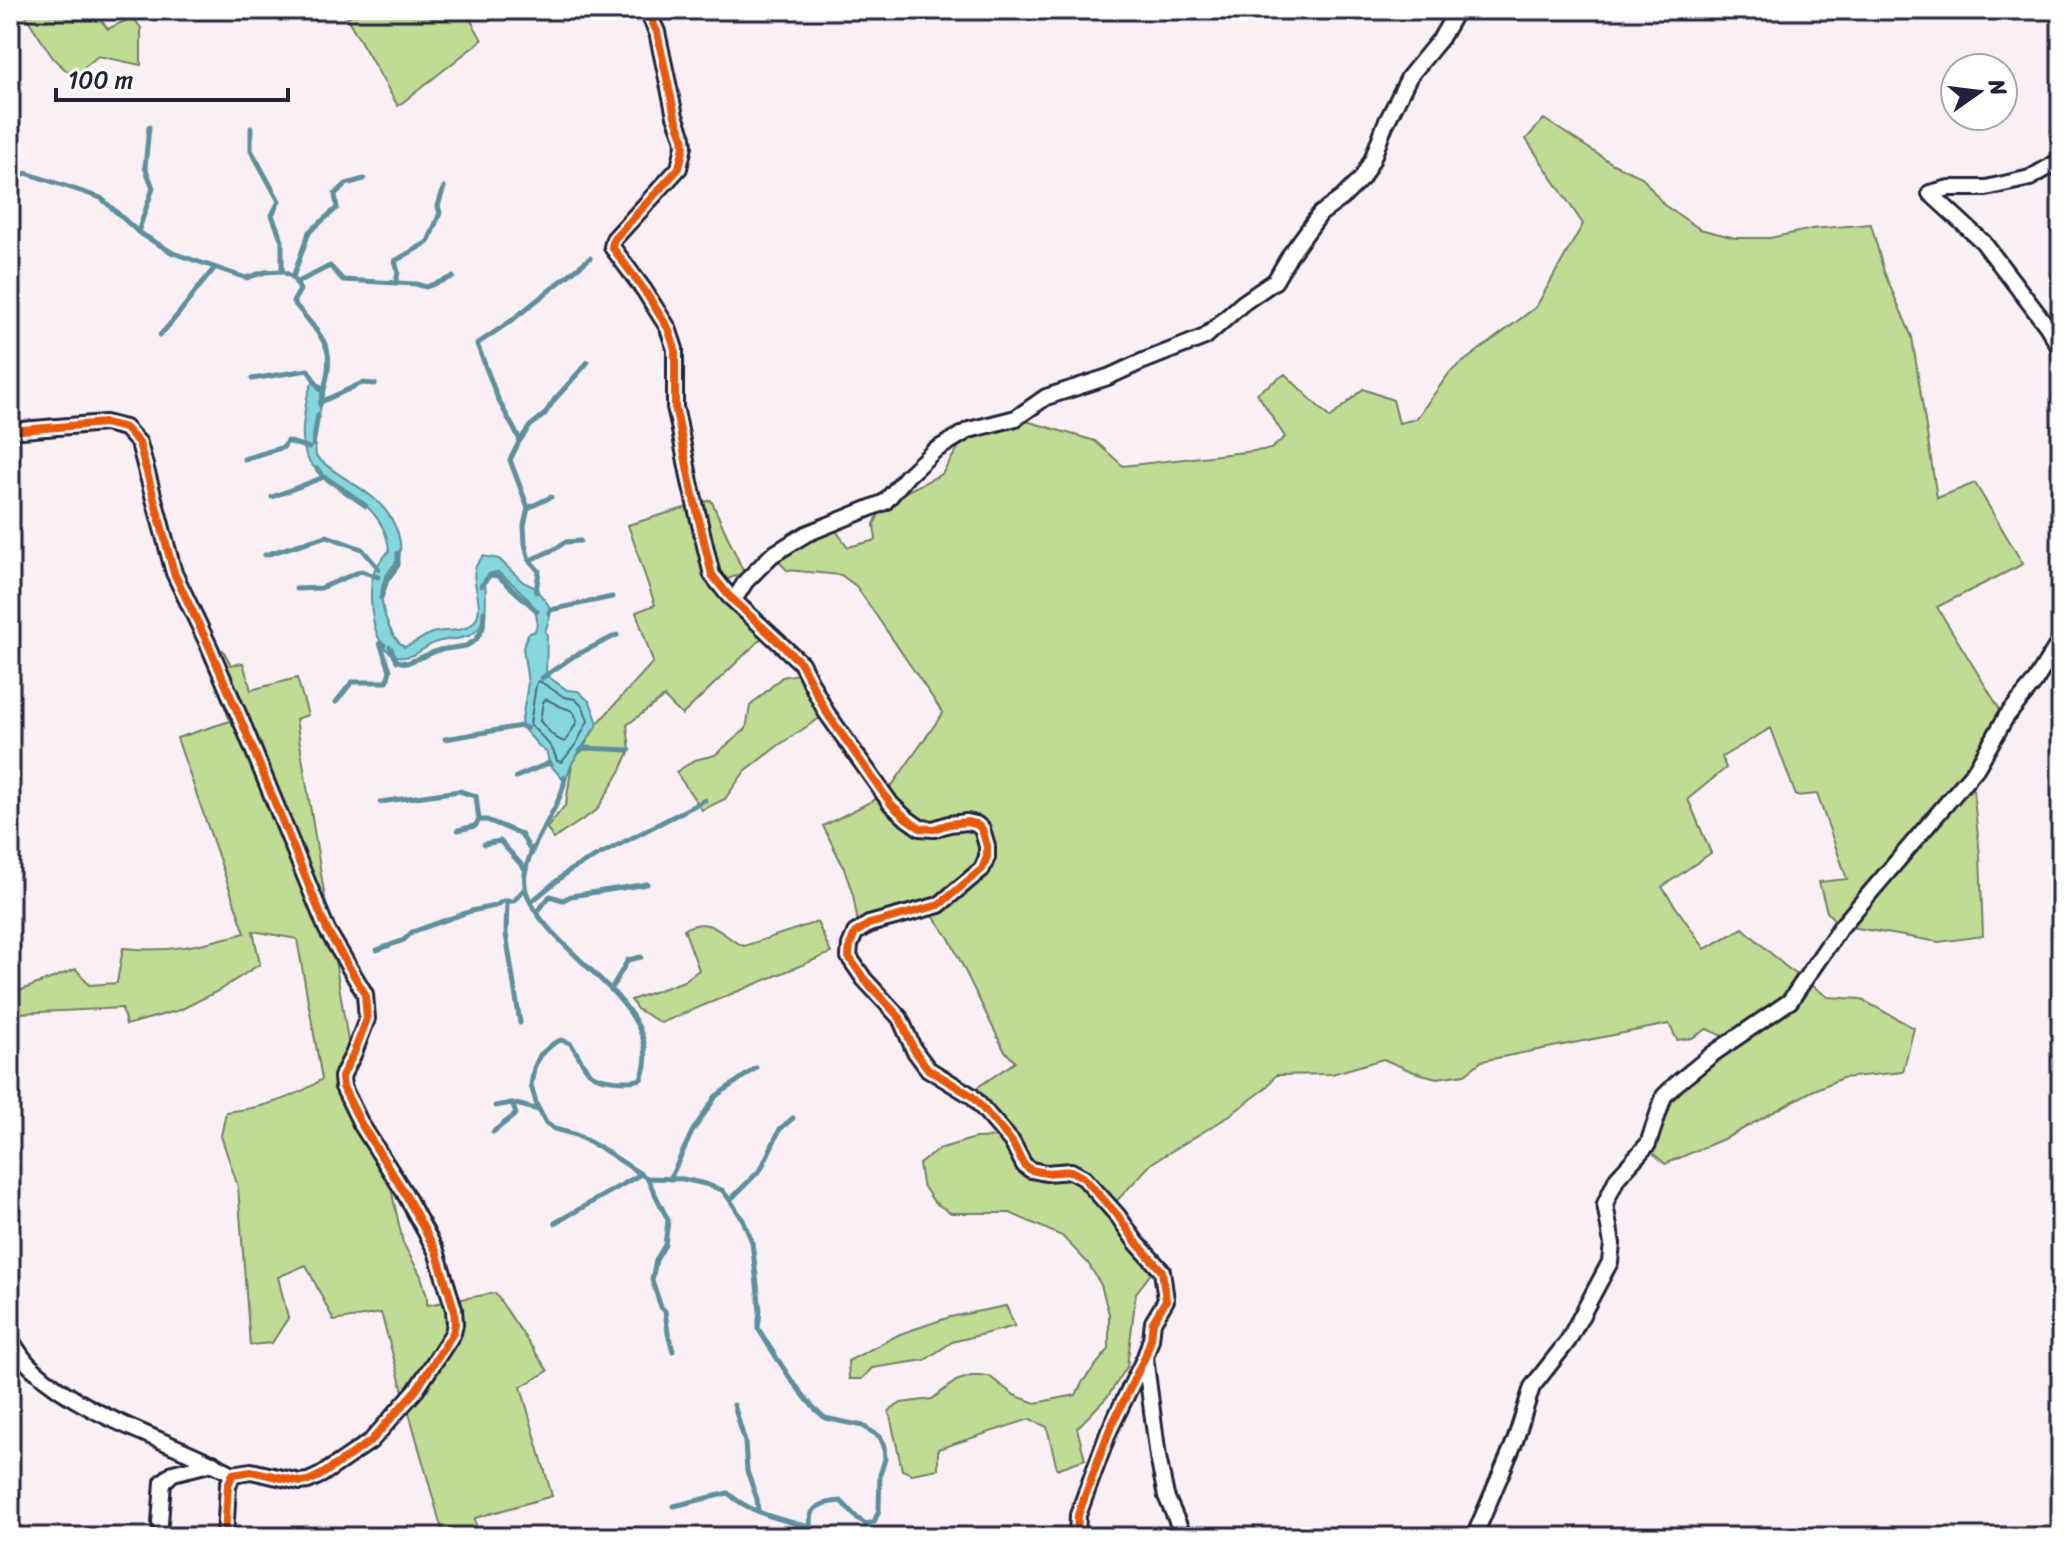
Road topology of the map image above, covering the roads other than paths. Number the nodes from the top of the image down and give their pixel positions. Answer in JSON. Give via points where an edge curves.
{"nodes":[{"id":1,"x":647,"y":10,"type":"edge"},
{"id":2,"x":1457,"y":10,"type":"edge"},
{"id":3,"x":2061,"y":160,"type":"edge"},
{"id":4,"x":2061,"y":350,"type":"edge"},
{"id":5,"x":10,"y":431,"type":"edge"},
{"id":6,"x":734,"y":600,"type":"junction"},
{"id":7,"x":2061,"y":639,"type":"edge"},
{"id":8,"x":10,"y":1338,"type":"edge"},
{"id":9,"x":1145,"y":1357,"type":"junction"},
{"id":10,"x":213,"y":1463,"type":"junction"},
{"id":11,"x":233,"y":1474,"type":"junction"},
{"id":12,"x":160,"y":1523,"type":"dead end"},
{"id":13,"x":225,"y":1537,"type":"edge"},
{"id":14,"x":1077,"y":1537,"type":"edge"},
{"id":15,"x":1184,"y":1537,"type":"edge"},
{"id":16,"x":1474,"y":1537,"type":"edge"}],
"edges":[{"from":1,"to":6,"type":"street","via":[[683,137],[682,156],[679,168],[612,247],[668,328],[675,349],[675,407],[712,575]]},
{"from":2,"to":6,"type":"street","via":[[1409,77],[1362,178],[1320,214],[1275,281],[1205,337],[1046,397],[1016,418],[957,437],[925,459],[885,502],[806,534],[772,555]]},
{"from":3,"to":4,"type":"street","via":[[2030,178],[1930,193],[1983,242]]},
{"from":5,"to":11,"type":"street","via":[[105,423],[125,428],[139,443],[174,573],[327,930],[365,994],[367,1019],[342,1077],[343,1087],[436,1251],[451,1295],[453,1333],[416,1390],[371,1441],[308,1481],[251,1471]]},
{"from":6,"to":9,"type":"street","via":[[801,663],[826,712],[906,818],[920,828],[967,822],[982,829],[987,846],[982,869],[939,905],[869,924],[855,933],[849,957],[900,1018],[928,1069],[972,1096],[1031,1170],[1071,1171],[1084,1178],[1159,1267],[1166,1300],[1153,1322]]},
{"from":7,"to":16,"type":"street","via":[[1976,769],[1840,928],[1790,1001],[1714,1053],[1664,1096],[1648,1144],[1617,1178],[1606,1199],[1610,1262],[1568,1341],[1532,1387]]},
{"from":8,"to":10,"type":"street","via":[[30,1366],[89,1409]]},
{"from":9,"to":14,"type":"street","via":[[1109,1431],[1078,1515]]},
{"from":9,"to":15,"type":"street","via":[[1166,1496]]},
{"from":10,"to":11,"type":"street"},
{"from":10,"to":12,"type":"street","via":[[173,1473],[163,1482]]},
{"from":11,"to":13,"type":"street"}]}
